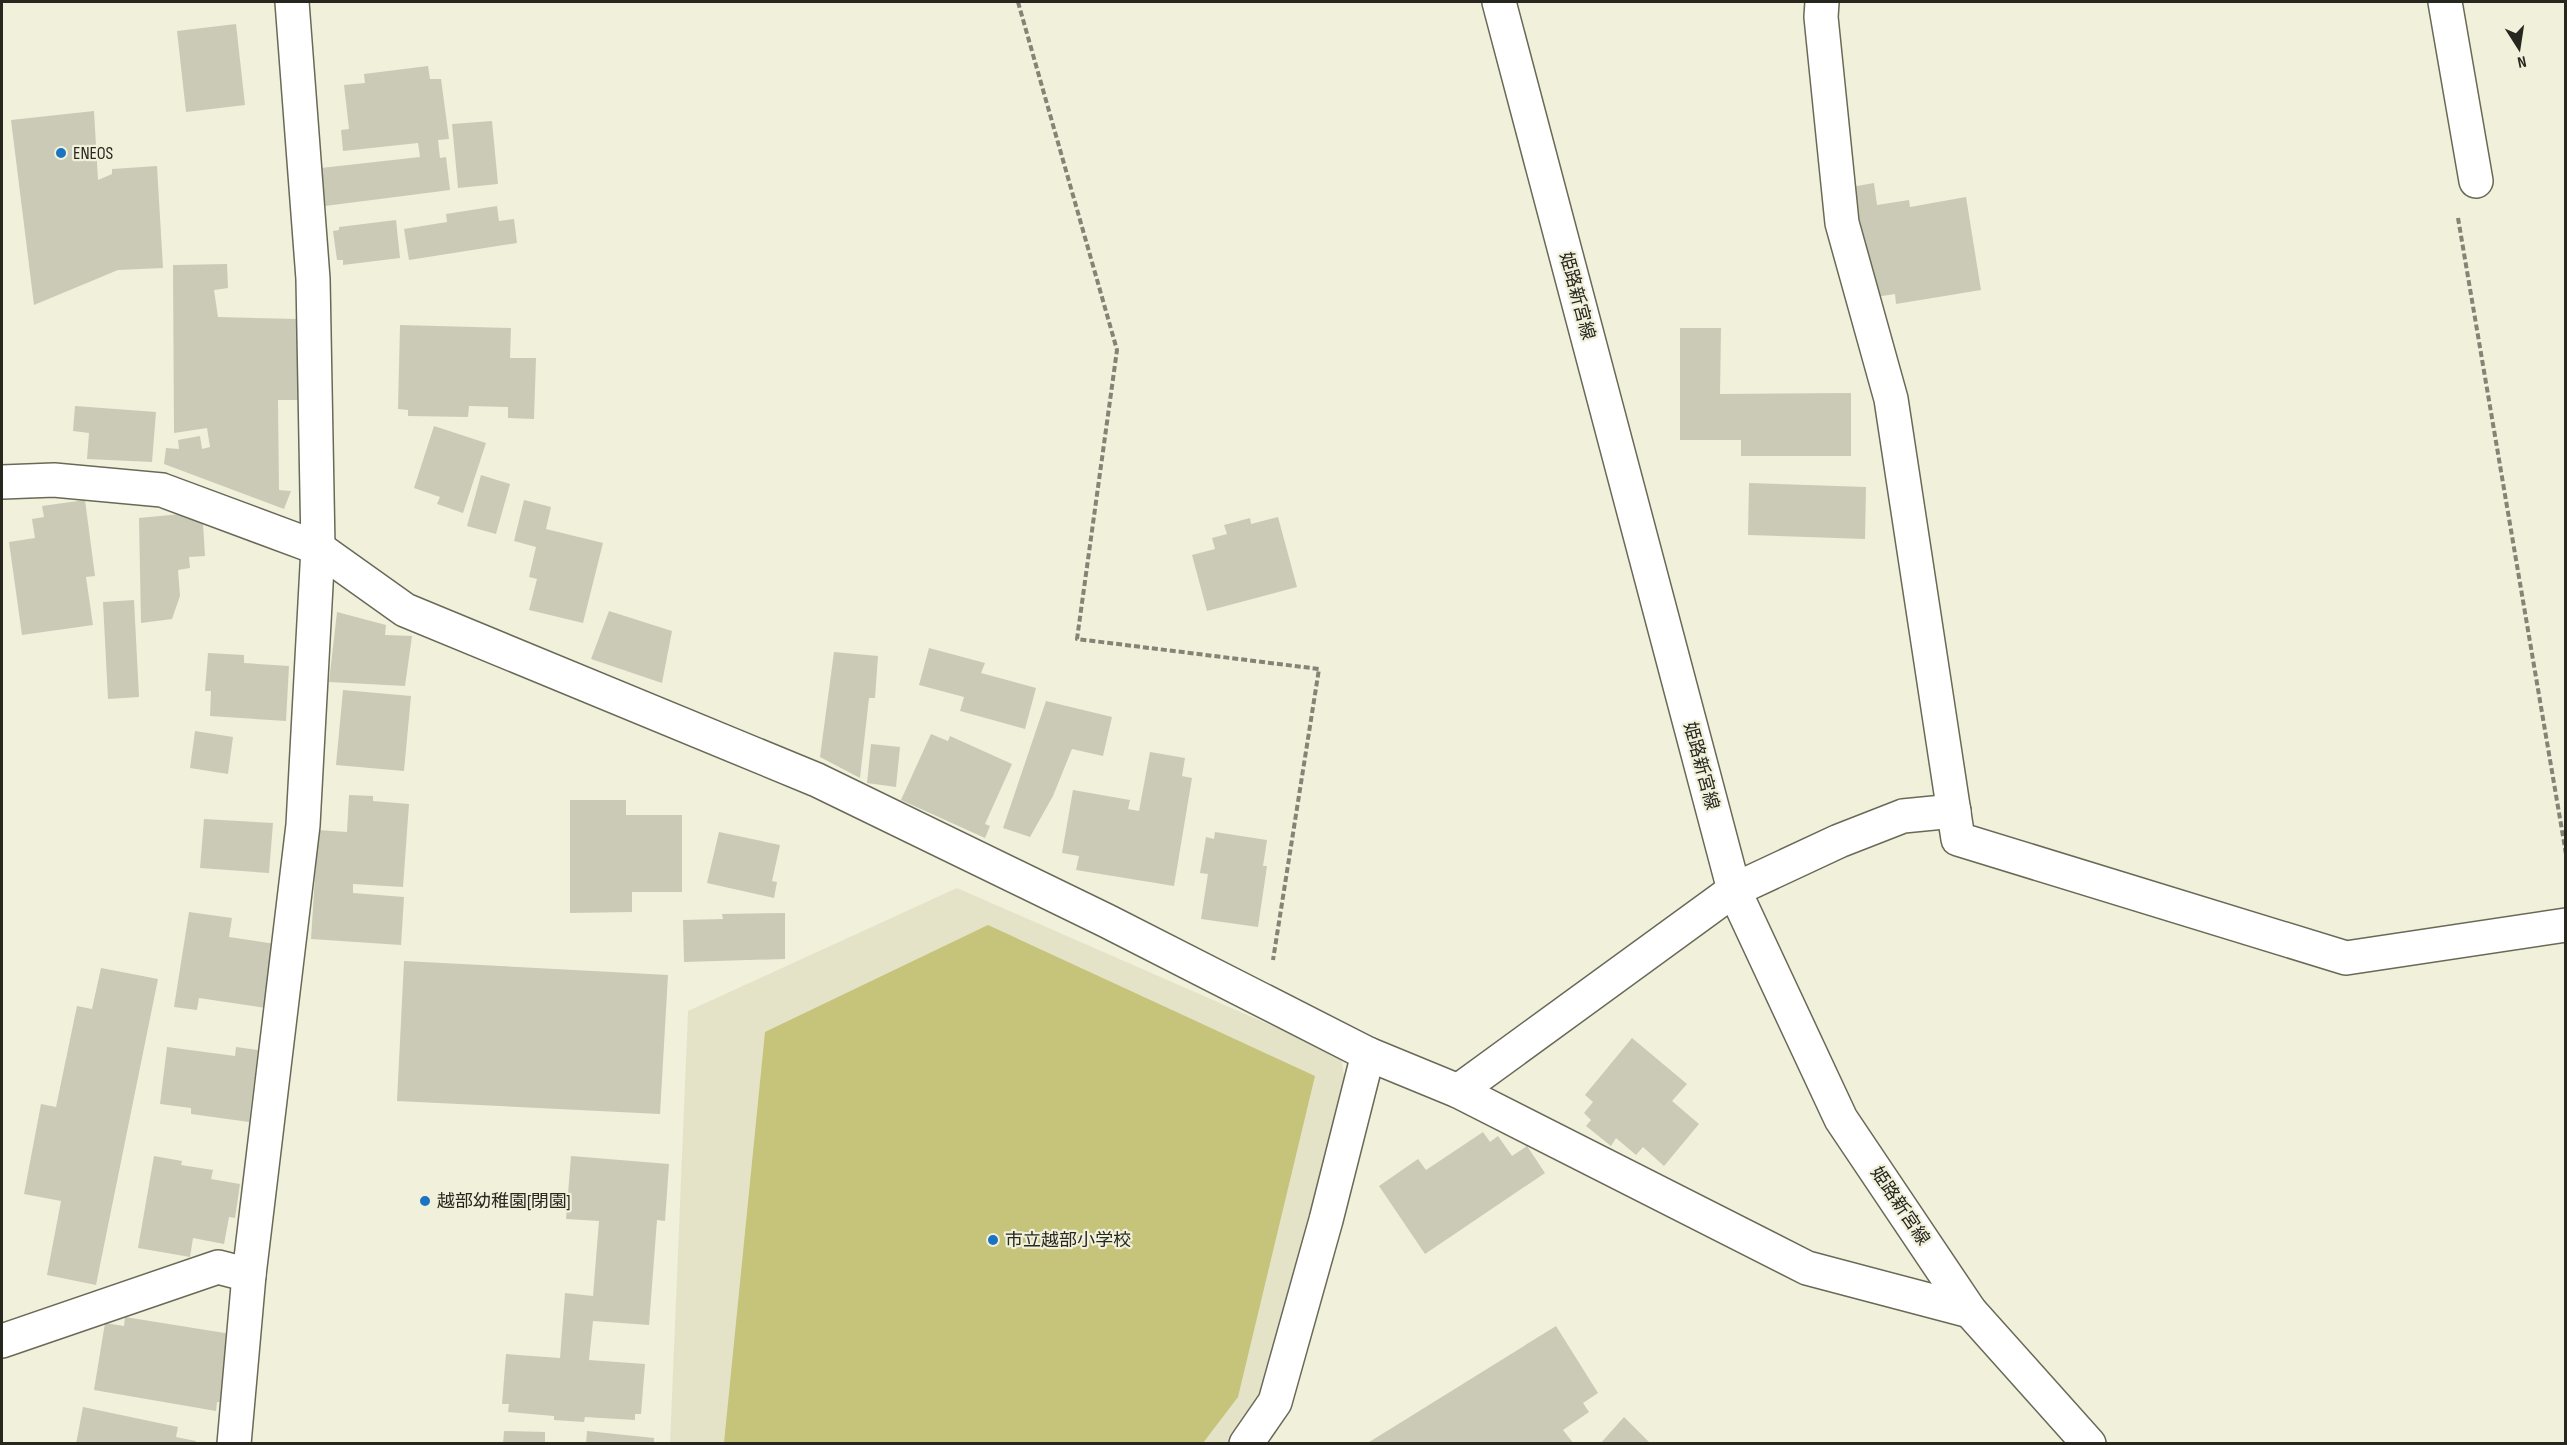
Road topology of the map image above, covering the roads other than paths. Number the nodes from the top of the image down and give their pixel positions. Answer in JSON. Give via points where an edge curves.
{"nodes":[{"id":1,"x":292,"y":2,"type":"edge"},
{"id":2,"x":1499,"y":2,"type":"edge"},
{"id":3,"x":1822,"y":2,"type":"edge"},
{"id":4,"x":2445,"y":2,"type":"edge"},
{"id":5,"x":2476,"y":181,"type":"road end"},
{"id":6,"x":2,"y":482,"type":"edge"},
{"id":7,"x":318,"y":548,"type":"junction"},
{"id":8,"x":1954,"y":811,"type":"junction"},
{"id":9,"x":1734,"y":890,"type":"junction"},
{"id":10,"x":2565,"y":926,"type":"edge"},
{"id":11,"x":1368,"y":1054,"type":"junction"},
{"id":12,"x":1458,"y":1091,"type":"junction"},
{"id":13,"x":249,"y":1275,"type":"junction"},
{"id":14,"x":1970,"y":1311,"type":"junction"},
{"id":15,"x":2,"y":1341,"type":"edge"},
{"id":16,"x":234,"y":1443,"type":"edge"},
{"id":17,"x":1246,"y":1443,"type":"edge"},
{"id":18,"x":2089,"y":1443,"type":"edge"}],
"edges":[{"from":1,"to":7,"type":"street","via":[[313,279]]},
{"from":2,"to":9,"type":"street","name":"姫路新宮線"},
{"from":3,"to":8,"type":"street","via":[[1842,224],[1892,399]]},
{"from":4,"to":5,"type":"street"},
{"from":6,"to":7,"type":"street","via":[[54,480],[162,490]]},
{"from":7,"to":11,"type":"street","via":[[405,610],[817,780]]},
{"from":7,"to":13,"type":"street","via":[[303,825]]},
{"from":8,"to":9,"type":"street","via":[[1903,816]]},
{"from":8,"to":10,"type":"street","via":[[1958,839],[2346,958]]},
{"from":9,"to":12,"type":"street"},
{"from":9,"to":14,"type":"street","name":"姫路新宮線","via":[[1841,1119]]},
{"from":11,"to":12,"type":"street"},
{"from":11,"to":17,"type":"street","via":[[1275,1402]]},
{"from":12,"to":14,"type":"street","via":[[1807,1268]]},
{"from":13,"to":15,"type":"street","via":[[218,1267]]},
{"from":13,"to":16,"type":"street"},
{"from":14,"to":18,"type":"street","name":"姫路新宮線"}]}
